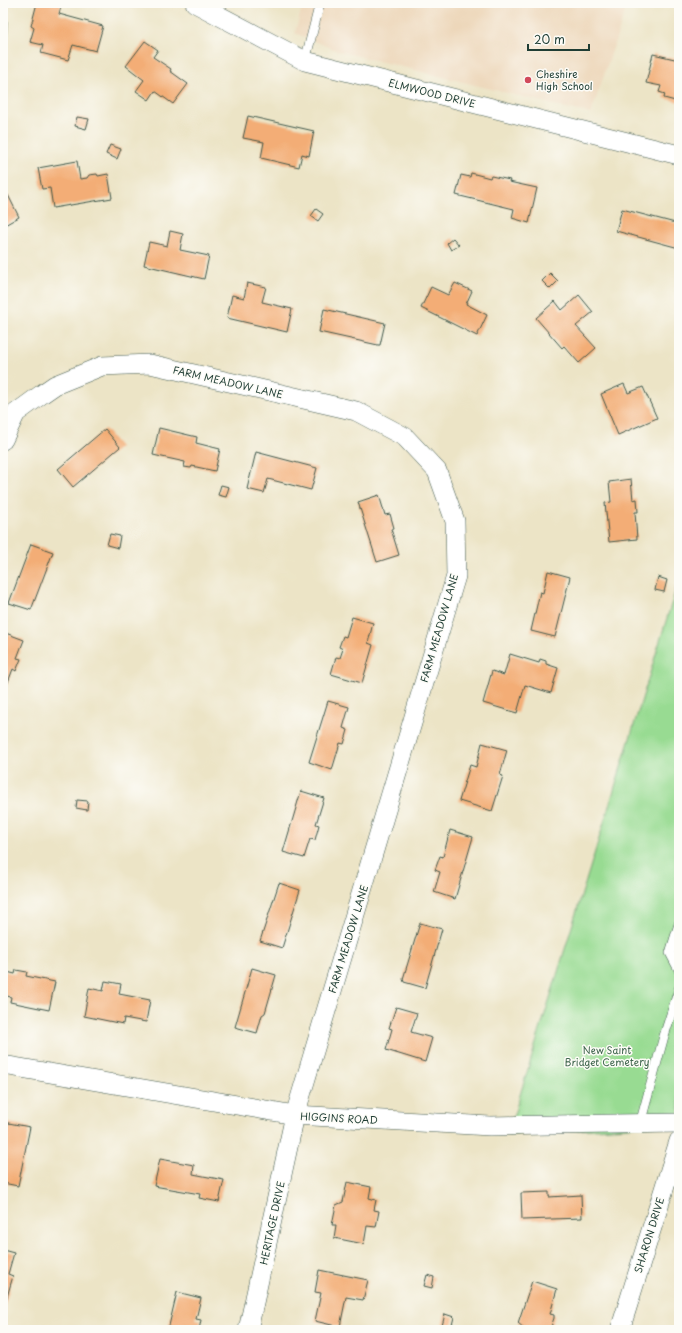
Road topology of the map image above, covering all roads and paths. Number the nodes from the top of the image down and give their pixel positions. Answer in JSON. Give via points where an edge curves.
{"nodes":[{"id":1,"x":195,"y":3,"type":"edge"},
{"id":2,"x":320,"y":3,"type":"edge"},
{"id":3,"x":304,"y":61,"type":"junction"},
{"id":4,"x":679,"y":155,"type":"edge"},
{"id":5,"x":3,"y":440,"type":"edge"},
{"id":6,"x":679,"y":924,"type":"edge"},
{"id":7,"x":679,"y":970,"type":"edge"},
{"id":8,"x":679,"y":989,"type":"edge"},
{"id":9,"x":3,"y":1064,"type":"edge"},
{"id":10,"x":295,"y":1115,"type":"junction"},
{"id":11,"x":679,"y":1123,"type":"edge"},
{"id":12,"x":640,"y":1124,"type":"junction"},
{"id":13,"x":679,"y":1141,"type":"edge"},
{"id":14,"x":248,"y":1330,"type":"edge"},
{"id":15,"x":620,"y":1330,"type":"edge"}],
"edges":[{"from":1,"to":3,"type":"street","name":"ELMWOOD DRIVE"},
{"from":2,"to":3,"type":"lane"},
{"from":3,"to":4,"type":"street","name":"ELMWOOD DRIVE"},
{"from":5,"to":10,"type":"street","name":"FARM MEADOW LANE","via":[[16,413],[55,385],[102,366],[150,364],[356,410],[405,437],[437,471],[455,521],[456,576]]},
{"from":6,"to":7,"type":"lane","via":[[670,953]]},
{"from":8,"to":12,"type":"lane"},
{"from":9,"to":10,"type":"street","name":"HIGGINS ROAD"},
{"from":10,"to":12,"type":"street","name":"HIGGINS ROAD","via":[[490,1126]]},
{"from":10,"to":14,"type":"street","name":"HERITAGE DRIVE"},
{"from":11,"to":12,"type":"street","name":"HIGGINS ROAD"},
{"from":13,"to":15,"type":"street","name":"SHARON DRIVE"}]}
